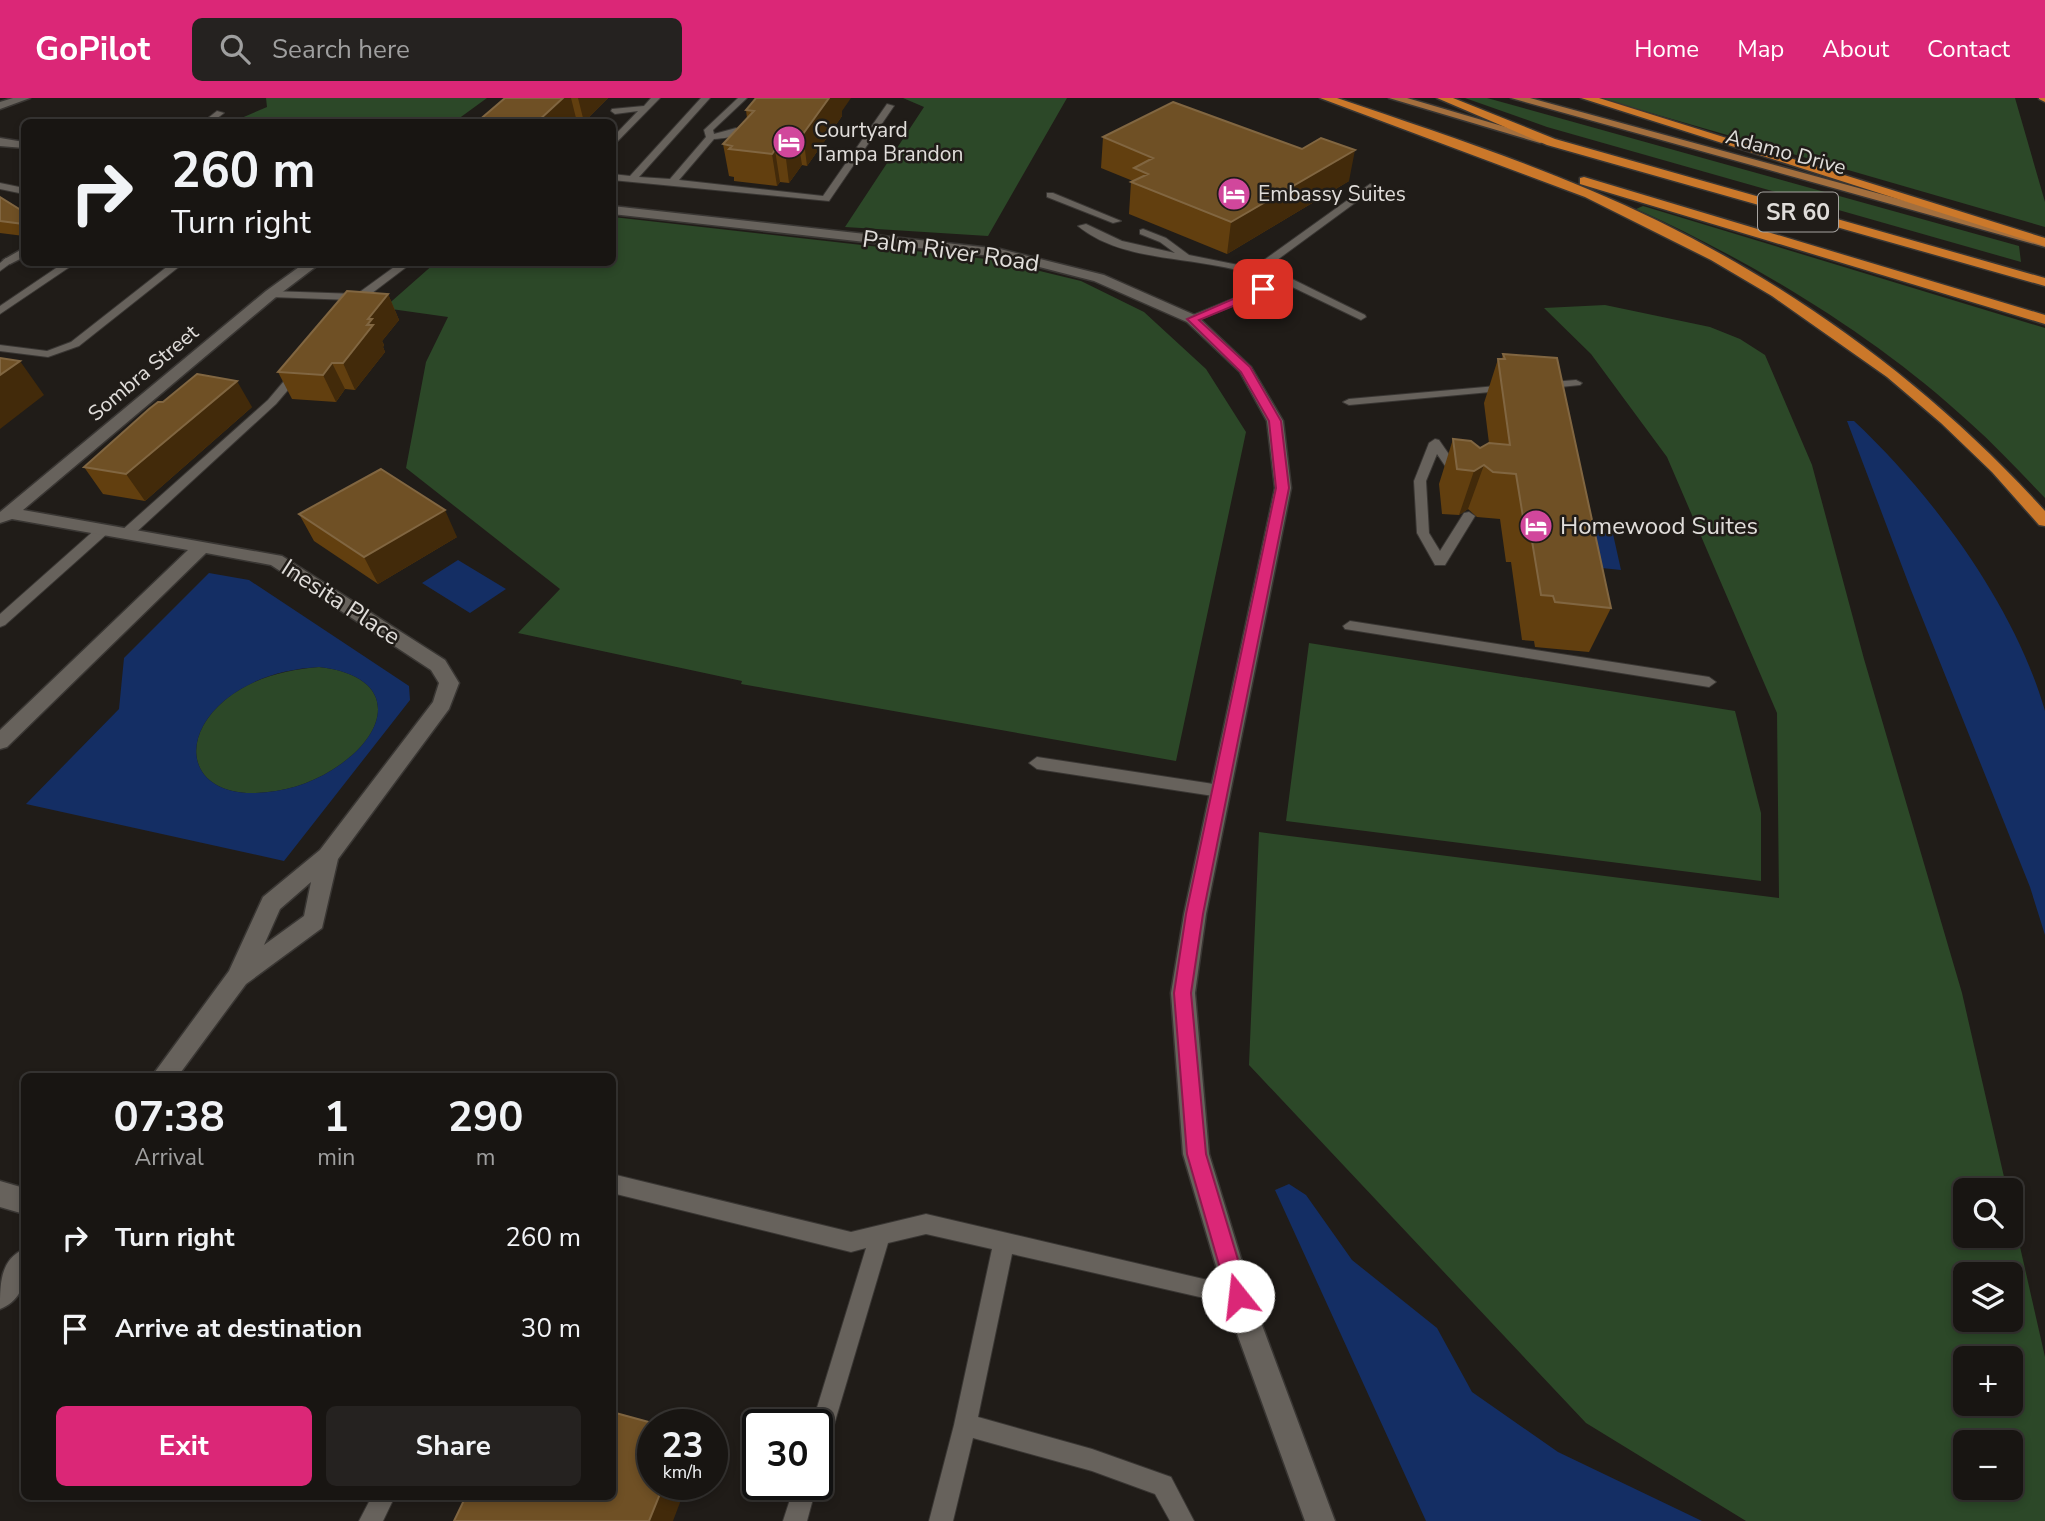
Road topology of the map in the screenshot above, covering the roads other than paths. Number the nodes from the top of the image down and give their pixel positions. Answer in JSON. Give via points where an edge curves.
{"nodes":[{"id":1,"x":24,"y":98,"type":"edge"},
{"id":2,"x":656,"y":98,"type":"edge"},
{"id":3,"x":706,"y":98,"type":"edge"},
{"id":4,"x":743,"y":98,"type":"edge"},
{"id":5,"x":1326,"y":98,"type":"edge"},
{"id":6,"x":1395,"y":98,"type":"edge"},
{"id":7,"x":1443,"y":98,"type":"edge"},
{"id":8,"x":1517,"y":98,"type":"edge"},
{"id":9,"x":1587,"y":98,"type":"edge"},
{"id":10,"x":0,"y":106,"type":"edge"},
{"id":11,"x":890,"y":106,"type":"dead end"},
{"id":12,"x":647,"y":108,"type":"junction"},
{"id":13,"x":615,"y":111,"type":"dead end"},
{"id":14,"x":220,"y":113,"type":"dead end"},
{"id":15,"x":731,"y":113,"type":"junction"},
{"id":16,"x":744,"y":116,"type":"dead end"},
{"id":17,"x":211,"y":119,"type":"edge"},
{"id":18,"x":616,"y":130,"type":"edge"},
{"id":19,"x":737,"y":131,"type":"edge"},
{"id":20,"x":624,"y":132,"type":"junction"},
{"id":21,"x":1432,"y":135,"type":"junction"},
{"id":22,"x":711,"y":137,"type":"junction"},
{"id":23,"x":616,"y":140,"type":"edge"},
{"id":24,"x":0,"y":142,"type":"edge"},
{"id":25,"x":1551,"y":142,"type":"junction"},
{"id":26,"x":21,"y":145,"type":"edge"},
{"id":27,"x":616,"y":177,"type":"edge"},
{"id":28,"x":633,"y":177,"type":"junction"},
{"id":29,"x":672,"y":182,"type":"junction"},
{"id":30,"x":0,"y":186,"type":"edge"},
{"id":31,"x":1373,"y":186,"type":"dead end"},
{"id":32,"x":21,"y":190,"type":"edge"},
{"id":33,"x":1050,"y":195,"type":"dead end"},
{"id":34,"x":616,"y":211,"type":"edge"},
{"id":35,"x":1116,"y":221,"type":"dead end"},
{"id":36,"x":1083,"y":226,"type":"dead end"},
{"id":37,"x":1143,"y":232,"type":"dead end"},
{"id":38,"x":2045,"y":242,"type":"edge"},
{"id":39,"x":21,"y":253,"type":"edge"},
{"id":40,"x":1189,"y":258,"type":"junction"},
{"id":41,"x":3,"y":262,"type":"edge"},
{"id":42,"x":66,"y":266,"type":"edge"},
{"id":43,"x":175,"y":266,"type":"edge"},
{"id":44,"x":310,"y":266,"type":"edge"},
{"id":45,"x":402,"y":266,"type":"edge"},
{"id":46,"x":1254,"y":272,"type":"junction"},
{"id":47,"x":1286,"y":280,"type":"junction"},
{"id":48,"x":2045,"y":282,"type":"edge"},
{"id":49,"x":271,"y":293,"type":"junction"},
{"id":50,"x":359,"y":297,"type":"junction"},
{"id":51,"x":0,"y":311,"type":"edge"},
{"id":52,"x":1361,"y":317,"type":"dead end"},
{"id":53,"x":341,"y":319,"type":"edge"},
{"id":54,"x":1192,"y":319,"type":"junction"},
{"id":55,"x":2045,"y":320,"type":"edge"},
{"id":56,"x":0,"y":348,"type":"edge"},
{"id":57,"x":307,"y":359,"type":"edge"},
{"id":58,"x":1576,"y":383,"type":"dead end"},
{"id":59,"x":1349,"y":402,"type":"dead end"},
{"id":60,"x":1466,"y":486,"type":"edge"},
{"id":61,"x":1469,"y":516,"type":"dead end"},
{"id":62,"x":4,"y":517,"type":"edge"},
{"id":63,"x":2045,"y":521,"type":"edge"},
{"id":64,"x":103,"y":530,"type":"junction"},
{"id":65,"x":126,"y":534,"type":"junction"},
{"id":66,"x":202,"y":547,"type":"junction"},
{"id":67,"x":0,"y":622,"type":"edge"},
{"id":68,"x":1350,"y":626,"type":"dead end"},
{"id":69,"x":1709,"y":682,"type":"dead end"},
{"id":70,"x":0,"y":742,"type":"edge"},
{"id":71,"x":1037,"y":763,"type":"dead end"},
{"id":72,"x":1220,"y":791,"type":"junction"},
{"id":73,"x":328,"y":856,"type":"junction"},
{"id":74,"x":238,"y":977,"type":"junction"},
{"id":75,"x":166,"y":1073,"type":"edge"},
{"id":76,"x":616,"y":1184,"type":"edge"},
{"id":77,"x":0,"y":1194,"type":"edge"},
{"id":78,"x":21,"y":1200,"type":"edge"},
{"id":79,"x":880,"y":1236,"type":"junction"},
{"id":80,"x":1004,"y":1242,"type":"junction"},
{"id":81,"x":21,"y":1267,"type":"edge"},
{"id":82,"x":0,"y":1295,"type":"edge"},
{"id":83,"x":1238,"y":1296,"type":"junction"},
{"id":84,"x":828,"y":1409,"type":"edge"},
{"id":85,"x":965,"y":1425,"type":"junction"},
{"id":86,"x":382,"y":1500,"type":"edge"},
{"id":87,"x":801,"y":1500,"type":"edge"},
{"id":88,"x":371,"y":1521,"type":"edge"},
{"id":89,"x":795,"y":1521,"type":"edge"},
{"id":90,"x":941,"y":1521,"type":"edge"},
{"id":91,"x":1182,"y":1521,"type":"edge"},
{"id":92,"x":1320,"y":1521,"type":"edge"}],
"edges":[{"from":1,"to":10,"type":"street"},
{"from":2,"to":12,"type":"lane"},
{"from":3,"to":28,"type":"lane"},
{"from":4,"to":15,"type":"lane"},
{"from":5,"to":21,"type":"highway"},
{"from":6,"to":25,"type":"main road","number":"SR 60"},
{"from":7,"to":25,"type":"highway"},
{"from":8,"to":38,"type":"main road","name":"Adamo Drive","number":"SR 60"},
{"from":9,"to":38,"type":"highway"},
{"from":11,"to":29,"type":"lane","via":[[826,199]]},
{"from":12,"to":13,"type":"lane"},
{"from":12,"to":20,"type":"lane"},
{"from":14,"to":17,"type":"lane"},
{"from":15,"to":16,"type":"lane"},
{"from":15,"to":22,"type":"lane","via":[[719,117],[708,130]]},
{"from":18,"to":20,"type":"lane"},
{"from":19,"to":22,"type":"lane"},
{"from":20,"to":23,"type":"lane"},
{"from":21,"to":55,"type":"highway"},
{"from":21,"to":63,"type":"highway","via":[[1587,193],[1797,304],[1852,342],[1952,424],[2010,478]]},
{"from":22,"to":29,"type":"lane"},
{"from":24,"to":26,"type":"street"},
{"from":25,"to":48,"type":"highway","number":"SR 60"},
{"from":27,"to":28,"type":"lane"},
{"from":28,"to":29,"type":"lane"},
{"from":30,"to":32,"type":"lane"},
{"from":31,"to":46,"type":"lane"},
{"from":33,"to":35,"type":"lane"},
{"from":34,"to":54,"type":"street","name":"Palm River Road","via":[[1000,253],[1099,278]]},
{"from":36,"to":40,"type":"lane","via":[[1118,243]]},
{"from":37,"to":40,"type":"lane"},
{"from":39,"to":41,"type":"street"},
{"from":40,"to":46,"type":"lane"},
{"from":42,"to":51,"type":"lane"},
{"from":43,"to":56,"type":"lane","via":[[75,344],[48,354]]},
{"from":44,"to":49,"type":"street","name":"Sombra Street"},
{"from":45,"to":50,"type":"lane"},
{"from":46,"to":47,"type":"lane"},
{"from":47,"to":52,"type":"lane"},
{"from":47,"to":54,"type":"lane"},
{"from":49,"to":50,"type":"lane"},
{"from":49,"to":62,"type":"street","name":"Sombra Street"},
{"from":50,"to":53,"type":"lane"},
{"from":54,"to":72,"type":"street","name":"Palm River Road","via":[[1246,370],[1275,421],[1283,488]]},
{"from":57,"to":65,"type":"lane","via":[[272,402]]},
{"from":58,"to":59,"type":"lane"},
{"from":60,"to":61,"type":"lane","via":[[1435,443],[1420,481],[1423,533],[1440,562]]},
{"from":62,"to":64,"type":"street","name":"Inesita Place"},
{"from":64,"to":65,"type":"street","name":"Inesita Place"},
{"from":64,"to":67,"type":"lane"},
{"from":65,"to":66,"type":"street","name":"Inesita Place"},
{"from":66,"to":70,"type":"street"},
{"from":66,"to":73,"type":"street","name":"Inesita Place","via":[[276,560],[438,666],[449,683],[442,705]]},
{"from":68,"to":69,"type":"lane"},
{"from":71,"to":72,"type":"lane"},
{"from":72,"to":83,"type":"street","name":"Palm River Road","via":[[1182,993],[1196,1154]]},
{"from":73,"to":74,"type":"street","name":"Inesita Place","via":[[271,903]]},
{"from":73,"to":74,"type":"street","name":"Inesita Place","via":[[314,922]]},
{"from":74,"to":75,"type":"street","name":"Inesita Place"},
{"from":76,"to":79,"type":"lane","via":[[851,1242]]},
{"from":77,"to":78,"type":"street"},
{"from":79,"to":80,"type":"lane","via":[[926,1224]]},
{"from":79,"to":84,"type":"lane"},
{"from":80,"to":83,"type":"lane"},
{"from":80,"to":85,"type":"lane"},
{"from":81,"to":82,"type":"street"},
{"from":83,"to":92,"type":"street","name":"Palm River Road"},
{"from":85,"to":90,"type":"lane"},
{"from":85,"to":91,"type":"lane","via":[[1163,1485]]},
{"from":86,"to":88,"type":"lane"},
{"from":87,"to":89,"type":"lane"}]}
